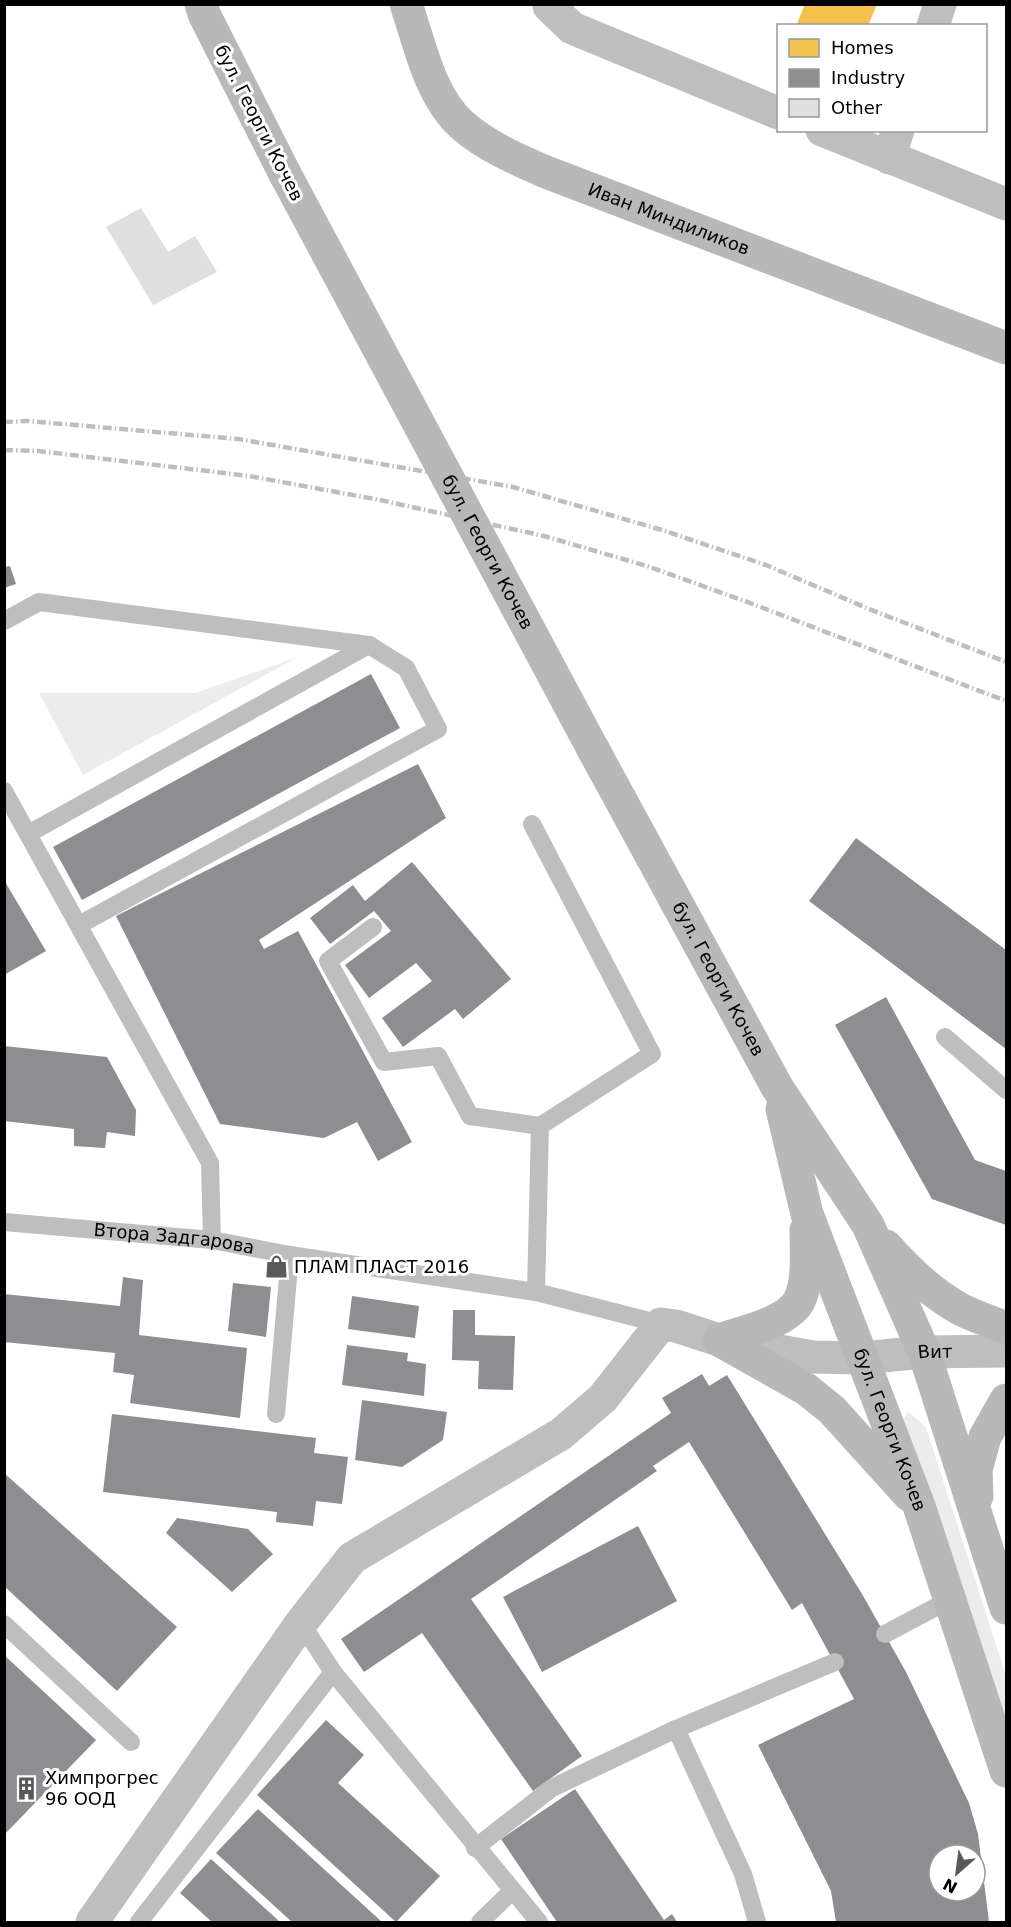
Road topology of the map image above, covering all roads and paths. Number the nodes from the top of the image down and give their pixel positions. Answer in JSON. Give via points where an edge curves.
{"nodes":[{"id":1,"x":406,"y":4,"type":"edge"},
{"id":2,"x":549,"y":4,"type":"edge"},
{"id":3,"x":940,"y":4,"type":"edge"},
{"id":4,"x":200,"y":8,"type":"edge"},
{"id":5,"x":934,"y":24,"type":"edge"},
{"id":6,"x":777,"y":113,"type":"edge"},
{"id":7,"x":832,"y":132,"type":"edge"},
{"id":8,"x":894,"y":144,"type":"edge"},
{"id":9,"x":1006,"y":204,"type":"edge"},
{"id":10,"x":1006,"y":348,"type":"edge"},
{"id":11,"x":4,"y":621,"type":"edge"},
{"id":12,"x":369,"y":645,"type":"junction"},
{"id":13,"x":4,"y":791,"type":"edge"},
{"id":14,"x":531,"y":824,"type":"dead end"},
{"id":15,"x":28,"y":834,"type":"junction"},
{"id":16,"x":79,"y":925,"type":"junction"},
{"id":17,"x":373,"y":927,"type":"dead end"},
{"id":18,"x":945,"y":1037,"type":"dead end"},
{"id":19,"x":777,"y":1087,"type":"junction"},
{"id":20,"x":1006,"y":1090,"type":"edge"},
{"id":21,"x":540,"y":1126,"type":"junction"},
{"id":22,"x":807,"y":1214,"type":"junction"},
{"id":23,"x":4,"y":1222,"type":"edge"},
{"id":24,"x":868,"y":1225,"type":"junction"},
{"id":25,"x":212,"y":1240,"type":"junction"},
{"id":26,"x":290,"y":1255,"type":"junction"},
{"id":27,"x":536,"y":1292,"type":"junction"},
{"id":28,"x":661,"y":1324,"type":"junction"},
{"id":29,"x":1006,"y":1328,"type":"edge"},
{"id":30,"x":720,"y":1340,"type":"junction"},
{"id":31,"x":1006,"y":1351,"type":"edge"},
{"id":32,"x":924,"y":1352,"type":"junction"},
{"id":33,"x":862,"y":1358,"type":"junction"},
{"id":34,"x":1006,"y":1400,"type":"edge"},
{"id":35,"x":276,"y":1414,"type":"dead end"},
{"id":36,"x":920,"y":1506,"type":"junction"},
{"id":37,"x":979,"y":1521,"type":"junction"},
{"id":38,"x":951,"y":1599,"type":"junction"},
{"id":39,"x":1006,"y":1608,"type":"edge"},
{"id":40,"x":301,"y":1623,"type":"junction"},
{"id":41,"x":4,"y":1624,"type":"edge"},
{"id":42,"x":885,"y":1634,"type":"dead end"},
{"id":43,"x":835,"y":1662,"type":"dead end"},
{"id":44,"x":333,"y":1671,"type":"junction"},
{"id":45,"x":676,"y":1729,"type":"junction"},
{"id":46,"x":131,"y":1742,"type":"dead end"},
{"id":47,"x":1006,"y":1771,"type":"edge"},
{"id":48,"x":476,"y":1848,"type":"junction"},
{"id":49,"x":512,"y":1891,"type":"junction"},
{"id":50,"x":92,"y":1923,"type":"edge"},
{"id":51,"x":139,"y":1923,"type":"edge"},
{"id":52,"x":480,"y":1923,"type":"edge"},
{"id":53,"x":539,"y":1923,"type":"edge"},
{"id":54,"x":757,"y":1923,"type":"edge"}],
"edges":[{"from":1,"to":10,"type":"main road","name":"Иван Миндиликов","via":[[441,98],[460,123],[483,142],[546,172]]},
{"from":2,"to":6,"type":"street","via":[[572,28]]},
{"from":3,"to":5,"type":"street"},
{"from":4,"to":19,"type":"main road","name":"бул. Георги Кочев","bridge":true,"via":[[285,174]]},
{"from":7,"to":8,"type":"street"},
{"from":8,"to":9,"type":"street"},
{"from":11,"to":12,"type":"lane","via":[[39,602]]},
{"from":12,"to":15,"type":"lane"},
{"from":12,"to":16,"type":"lane","via":[[406,668],[438,729]]},
{"from":13,"to":15,"type":"lane"},
{"from":14,"to":21,"type":"lane","via":[[652,1054]]},
{"from":15,"to":16,"type":"lane"},
{"from":16,"to":25,"type":"lane","via":[[210,1163]]},
{"from":17,"to":21,"type":"lane","via":[[328,961],[384,1062],[438,1056],[470,1116]]},
{"from":18,"to":20,"type":"lane"},
{"from":19,"to":22,"type":"main road","name":"бул. Георги Кочев"},
{"from":19,"to":24,"type":"main road","name":"бул. Георги Кочев"},
{"from":21,"to":27,"type":"lane"},
{"from":22,"to":30,"type":"main road","via":[[806,1276],[799,1302],[780,1319]]},
{"from":22,"to":33,"type":"main road","name":"бул. Георги Кочев"},
{"from":23,"to":25,"type":"lane","name":"Втора Задгарова"},
{"from":24,"to":29,"type":"main road","via":[[933,1293],[963,1311]]},
{"from":24,"to":32,"type":"main road","name":"бул. Георги Кочев"},
{"from":25,"to":26,"type":"lane","name":"Втора Задгарова"},
{"from":26,"to":27,"type":"lane","name":"Втора Задгарова"},
{"from":26,"to":35,"type":"lane"},
{"from":27,"to":28,"type":"lane","name":"Втора Задгарова"},
{"from":28,"to":30,"type":"street","name":"Вит"},
{"from":28,"to":40,"type":"street","via":[[603,1398],[561,1434],[352,1558]]},
{"from":30,"to":33,"type":"street","name":"Вит","via":[[813,1357]]},
{"from":30,"to":36,"type":"main road","via":[[806,1389],[832,1410]]},
{"from":31,"to":32,"type":"street","name":"Вит"},
{"from":32,"to":33,"type":"street","name":"Вит"},
{"from":32,"to":37,"type":"main road","name":"бул. Георги Кочев"},
{"from":33,"to":36,"type":"main road","name":"бул. Георги Кочев"},
{"from":34,"to":37,"type":"main road","via":[[985,1437],[976,1470]]},
{"from":36,"to":38,"type":"main road","name":"бул. Георги Кочев"},
{"from":37,"to":39,"type":"main road","name":"бул. Георги Кочев"},
{"from":38,"to":42,"type":"lane"},
{"from":38,"to":47,"type":"main road","name":"бул. Георги Кочев"},
{"from":40,"to":44,"type":"lane"},
{"from":40,"to":50,"type":"street"},
{"from":41,"to":46,"type":"lane"},
{"from":43,"to":45,"type":"lane"},
{"from":44,"to":48,"type":"lane"},
{"from":44,"to":51,"type":"lane"},
{"from":45,"to":48,"type":"lane","via":[[552,1788]]},
{"from":45,"to":54,"type":"lane","via":[[743,1874]]},
{"from":48,"to":49,"type":"lane"},
{"from":49,"to":52,"type":"lane"},
{"from":49,"to":53,"type":"lane"}]}
